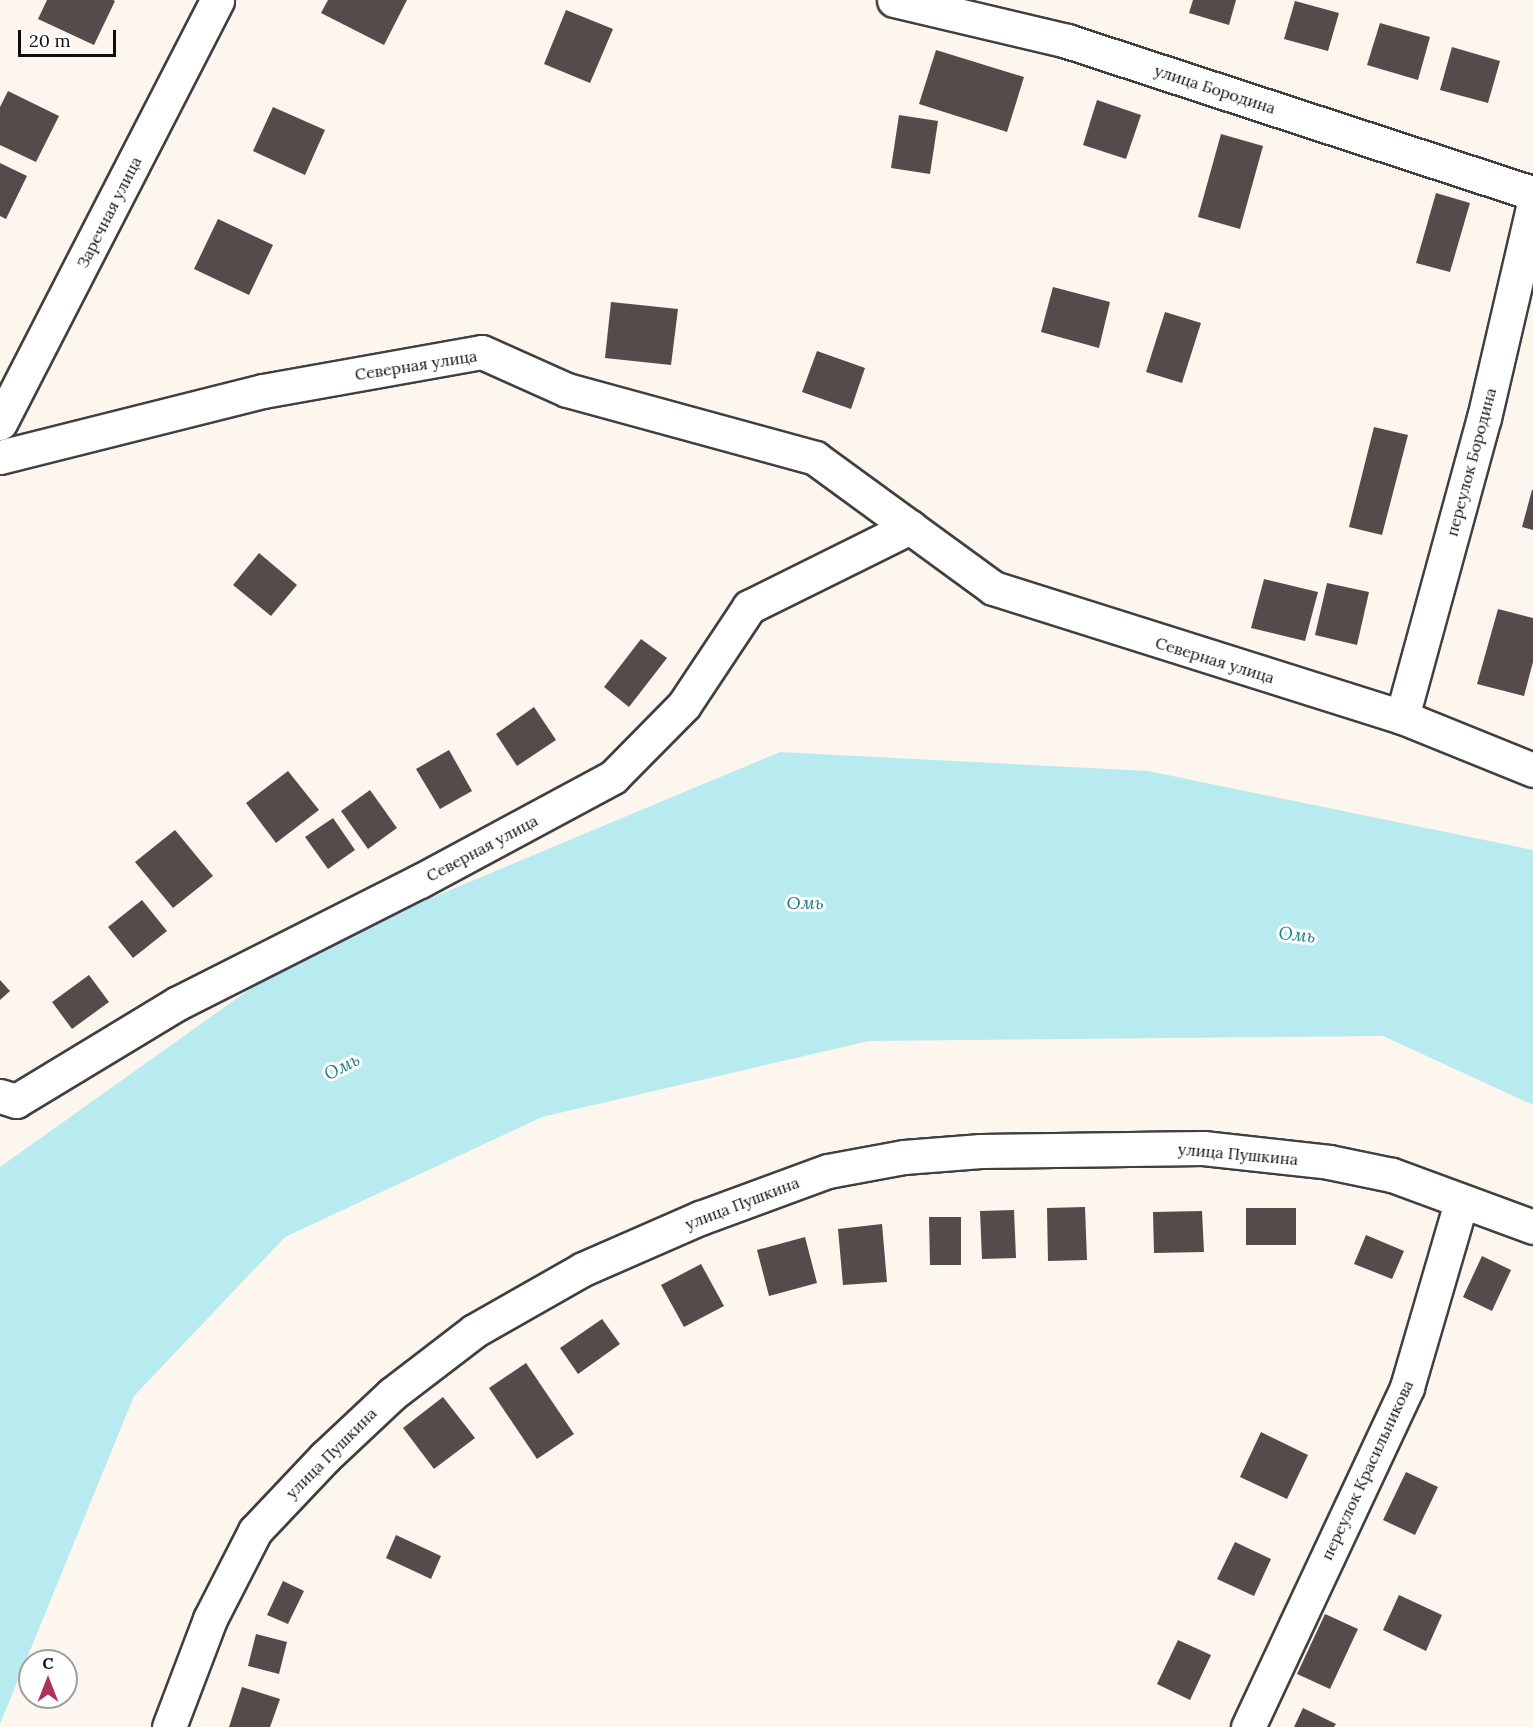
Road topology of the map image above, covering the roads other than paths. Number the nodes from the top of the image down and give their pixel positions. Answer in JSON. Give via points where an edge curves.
{"nodes":[{"id":1,"x":218,"y":0,"type":"edge"},
{"id":2,"x":894,"y":0,"type":"edge"},
{"id":3,"x":1533,"y":193,"type":"edge"},
{"id":4,"x":1533,"y":207,"type":"edge"},
{"id":5,"x":0,"y":423,"type":"edge"},
{"id":6,"x":0,"y":457,"type":"edge"},
{"id":7,"x":910,"y":527,"type":"junction"},
{"id":8,"x":1402,"y":717,"type":"junction"},
{"id":9,"x":1533,"y":770,"type":"edge"},
{"id":10,"x":0,"y":1096,"type":"edge"},
{"id":11,"x":1461,"y":1202,"type":"junction"},
{"id":12,"x":1533,"y":1227,"type":"edge"},
{"id":13,"x":169,"y":1727,"type":"edge"},
{"id":14,"x":1248,"y":1727,"type":"edge"}],
"edges":[{"from":1,"to":5,"type":"street","name":"Заречная улица"},
{"from":2,"to":3,"type":"street","name":"улица Бородина","via":[[1067,41]]},
{"from":4,"to":8,"type":"street","name":"переулок Бородина","via":[[1484,418]]},
{"from":6,"to":7,"type":"street","name":"Северная улица","via":[[263,391],[482,352],[567,390],[815,459]]},
{"from":7,"to":8,"type":"street","name":"Северная улица","via":[[993,588]]},
{"from":7,"to":10,"type":"street","name":"Северная улица","via":[[748,607],[684,705],[613,777],[420,881],[178,1003],[16,1101]]},
{"from":8,"to":9,"type":"street","name":"Северная улица"},
{"from":11,"to":12,"type":"street","name":"улица Пушкина"},
{"from":11,"to":13,"type":"street","name":"улица Пушкина","via":[[1392,1175],[1329,1162],[1214,1150],[981,1151],[904,1157],[828,1171],[700,1218],[583,1269],[474,1331],[392,1394],[325,1457],[255,1531],[210,1619]]},
{"from":11,"to":14,"type":"street","name":"переулок Красильникова","via":[[1407,1387]]}]}
